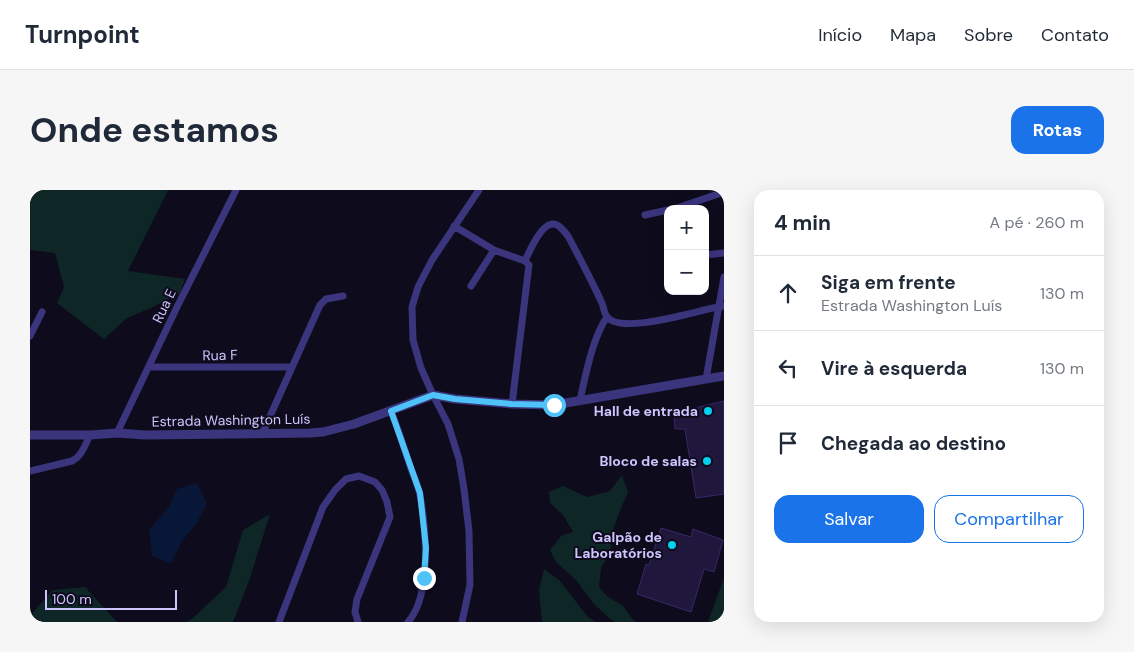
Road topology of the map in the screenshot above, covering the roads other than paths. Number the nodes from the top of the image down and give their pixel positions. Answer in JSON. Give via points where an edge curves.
{"nodes":[{"id":1,"x":236,"y":190,"type":"edge"},
{"id":2,"x":479,"y":190,"type":"edge"},
{"id":3,"x":724,"y":192,"type":"edge"},
{"id":4,"x":686,"y":205,"type":"edge"},
{"id":5,"x":664,"y":211,"type":"edge"},
{"id":6,"x":645,"y":215,"type":"dead end"},
{"id":7,"x":454,"y":226,"type":"junction"},
{"id":8,"x":494,"y":250,"type":"junction"},
{"id":9,"x":724,"y":253,"type":"edge"},
{"id":10,"x":709,"y":255,"type":"edge"},
{"id":11,"x":525,"y":261,"type":"junction"},
{"id":12,"x":724,"y":278,"type":"edge"},
{"id":13,"x":471,"y":286,"type":"dead end"},
{"id":14,"x":343,"y":296,"type":"dead end"},
{"id":15,"x":722,"y":306,"type":"edge"},
{"id":16,"x":42,"y":312,"type":"dead end"},
{"id":17,"x":607,"y":317,"type":"junction"},
{"id":18,"x":30,"y":336,"type":"edge"},
{"id":19,"x":149,"y":367,"type":"junction"},
{"id":20,"x":292,"y":367,"type":"junction"},
{"id":21,"x":724,"y":376,"type":"edge"},
{"id":22,"x":706,"y":378,"type":"junction"},
{"id":23,"x":433,"y":395,"type":"junction"},
{"id":24,"x":580,"y":400,"type":"junction"},
{"id":25,"x":512,"y":404,"type":"junction"},
{"id":26,"x":391,"y":411,"type":"junction"},
{"id":27,"x":117,"y":433,"type":"junction"},
{"id":28,"x":262,"y":434,"type":"junction"},
{"id":29,"x":30,"y":435,"type":"edge"},
{"id":30,"x":90,"y":435,"type":"junction"},
{"id":31,"x":30,"y":471,"type":"edge"},
{"id":32,"x":279,"y":622,"type":"edge"},
{"id":33,"x":358,"y":622,"type":"edge"},
{"id":34,"x":408,"y":622,"type":"edge"},
{"id":35,"x":462,"y":622,"type":"edge"}],
"edges":[{"from":1,"to":19,"type":"street","name":"Rua E"},
{"from":2,"to":7,"type":"street"},
{"from":3,"to":4,"type":"street"},
{"from":5,"to":6,"type":"street"},
{"from":7,"to":8,"type":"street"},
{"from":7,"to":23,"type":"street","via":[[418,287],[412,307],[413,340]]},
{"from":8,"to":11,"type":"street"},
{"from":8,"to":13,"type":"street"},
{"from":9,"to":10,"type":"street"},
{"from":11,"to":17,"type":"street","via":[[545,228],[550,224],[562,228]]},
{"from":11,"to":25,"type":"street","via":[[530,269]]},
{"from":12,"to":15,"type":"street"},
{"from":14,"to":20,"type":"street","via":[[326,299],[320,305]]},
{"from":15,"to":17,"type":"street","via":[[644,323],[613,322]]},
{"from":15,"to":22,"type":"street"},
{"from":16,"to":18,"type":"street"},
{"from":17,"to":24,"type":"street","via":[[598,333]]},
{"from":19,"to":20,"type":"street","name":"Rua F"},
{"from":19,"to":27,"type":"street","name":"Rua E"},
{"from":20,"to":28,"type":"street"},
{"from":21,"to":22,"type":"street"},
{"from":22,"to":24,"type":"street"},
{"from":23,"to":25,"type":"street"},
{"from":23,"to":26,"type":"street","name":"Estrada Washington Luís"},
{"from":23,"to":35,"type":"street","via":[[448,424],[464,489],[470,585]]},
{"from":24,"to":25,"type":"street","via":[[554,405]]},
{"from":26,"to":28,"type":"street","name":"Estrada Washington Luís","via":[[323,432]]},
{"from":26,"to":34,"type":"street","via":[[420,493],[426,548],[418,603]]},
{"from":27,"to":28,"type":"street","name":"Estrada Washington Luís"},
{"from":27,"to":30,"type":"street","name":"Estrada Washington Luís"},
{"from":29,"to":30,"type":"street","name":"Estrada Washington Luís"},
{"from":30,"to":31,"type":"street","via":[[76,459]]},
{"from":32,"to":33,"type":"street","via":[[323,507],[346,479],[359,476],[375,482],[382,490],[390,517],[357,599],[355,612]]}]}
